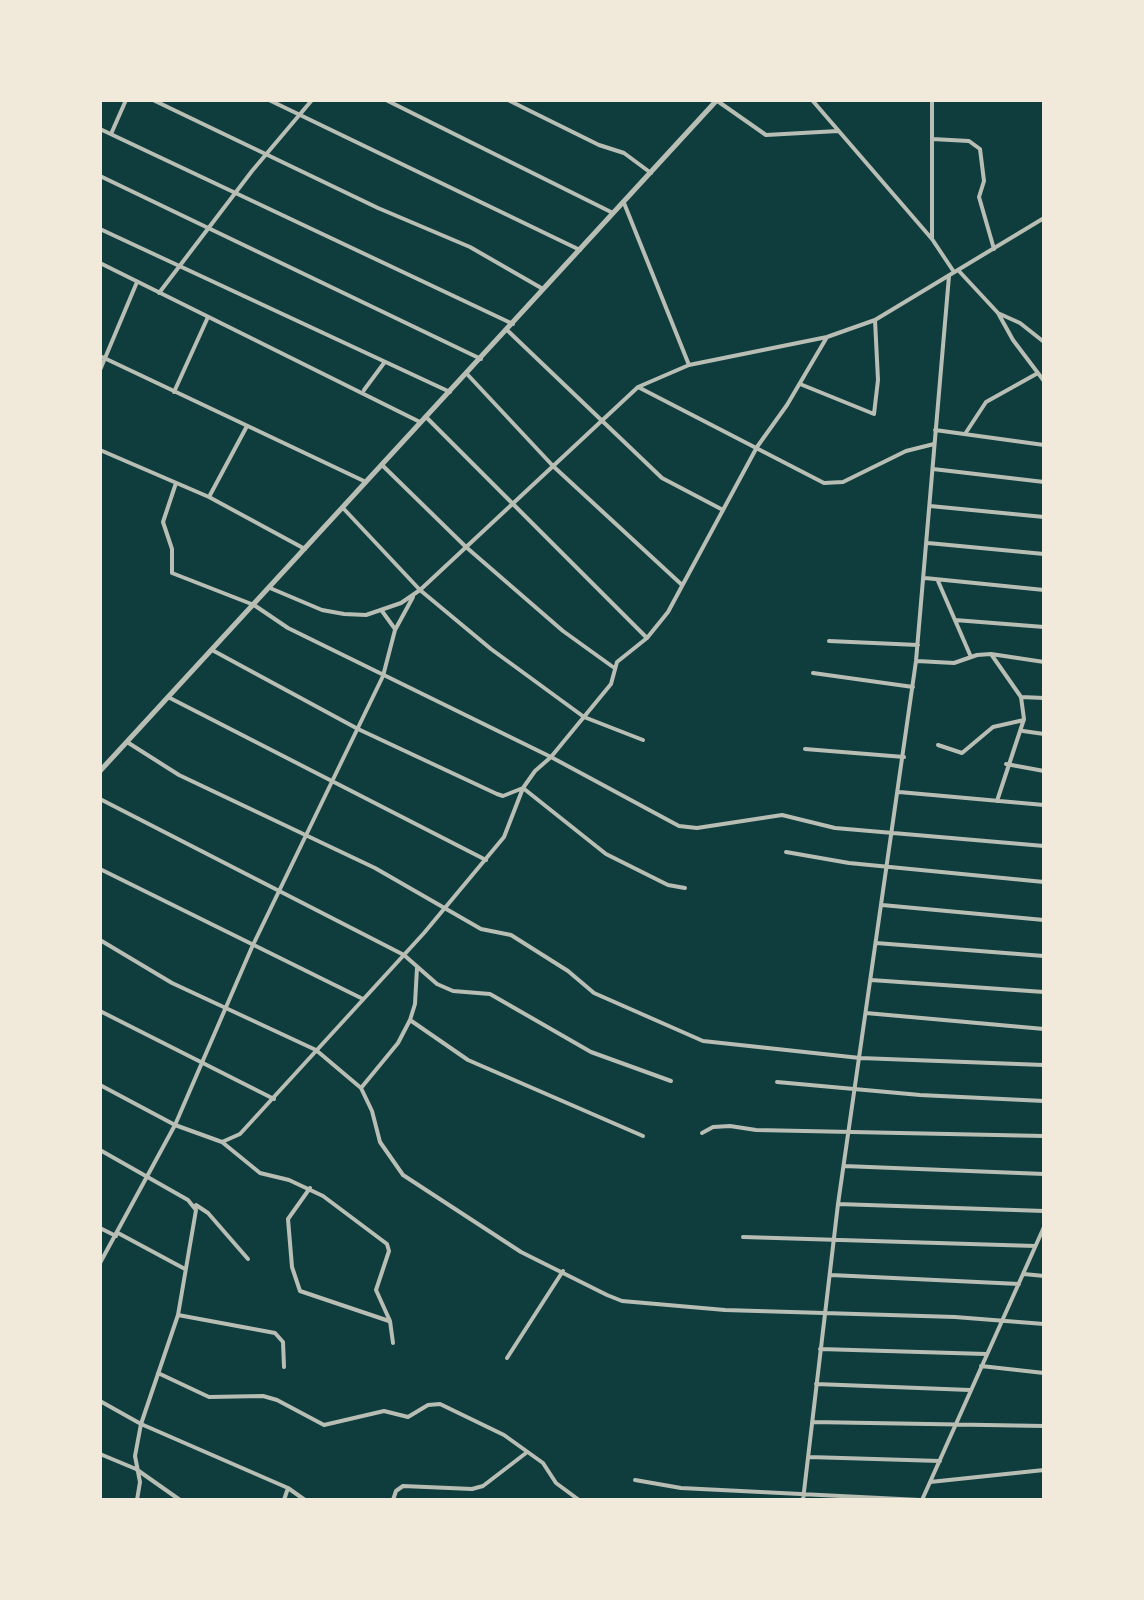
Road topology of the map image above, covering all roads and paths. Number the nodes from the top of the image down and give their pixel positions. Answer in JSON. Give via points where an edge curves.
{"nodes":[{"id":1,"x":126,"y":100,"type":"edge"},
{"id":2,"x":153,"y":100,"type":"edge"},
{"id":3,"x":269,"y":100,"type":"edge"},
{"id":4,"x":312,"y":100,"type":"edge"},
{"id":5,"x":386,"y":100,"type":"edge"},
{"id":6,"x":508,"y":100,"type":"edge"},
{"id":7,"x":717,"y":100,"type":"edge"},
{"id":8,"x":812,"y":100,"type":"edge"},
{"id":9,"x":932,"y":100,"type":"edge"},
{"id":10,"x":300,"y":113,"type":"junction"},
{"id":11,"x":100,"y":129,"type":"edge"},
{"id":12,"x":840,"y":131,"type":"junction"},
{"id":13,"x":111,"y":134,"type":"junction"},
{"id":14,"x":932,"y":139,"type":"junction"},
{"id":15,"x":267,"y":154,"type":"junction"},
{"id":16,"x":651,"y":173,"type":"junction"},
{"id":17,"x":100,"y":176,"type":"edge"},
{"id":18,"x":236,"y":192,"type":"junction"},
{"id":19,"x":624,"y":203,"type":"junction"},
{"id":20,"x":614,"y":213,"type":"junction"},
{"id":21,"x":1044,"y":218,"type":"edge"},
{"id":22,"x":210,"y":228,"type":"junction"},
{"id":23,"x":100,"y":229,"type":"edge"},
{"id":24,"x":932,"y":239,"type":"junction"},
{"id":25,"x":994,"y":249,"type":"junction"},
{"id":26,"x":580,"y":250,"type":"junction"},
{"id":27,"x":100,"y":263,"type":"edge"},
{"id":28,"x":178,"y":264,"type":"junction"},
{"id":29,"x":954,"y":273,"type":"junction"},
{"id":30,"x":137,"y":282,"type":"junction"},
{"id":31,"x":544,"y":290,"type":"junction"},
{"id":32,"x":159,"y":293,"type":"junction"},
{"id":33,"x":998,"y":313,"type":"junction"},
{"id":34,"x":208,"y":316,"type":"junction"},
{"id":35,"x":875,"y":320,"type":"junction"},
{"id":36,"x":513,"y":324,"type":"junction"},
{"id":37,"x":507,"y":330,"type":"junction"},
{"id":38,"x":827,"y":337,"type":"junction"},
{"id":39,"x":1044,"y":342,"type":"edge"},
{"id":40,"x":103,"y":358,"type":"edge"},
{"id":41,"x":481,"y":359,"type":"junction"},
{"id":42,"x":384,"y":363,"type":"junction"},
{"id":43,"x":689,"y":365,"type":"junction"},
{"id":44,"x":100,"y":370,"type":"edge"},
{"id":45,"x":1038,"y":373,"type":"junction"},
{"id":46,"x":467,"y":374,"type":"junction"},
{"id":47,"x":1044,"y":381,"type":"edge"},
{"id":48,"x":800,"y":384,"type":"junction"},
{"id":49,"x":638,"y":387,"type":"junction"},
{"id":50,"x":363,"y":391,"type":"junction"},
{"id":51,"x":174,"y":392,"type":"junction"},
{"id":52,"x":450,"y":392,"type":"junction"},
{"id":53,"x":423,"y":420,"type":"junction"},
{"id":54,"x":600,"y":420,"type":"junction"},
{"id":55,"x":247,"y":426,"type":"junction"},
{"id":56,"x":935,"y":430,"type":"junction"},
{"id":57,"x":965,"y":434,"type":"junction"},
{"id":58,"x":934,"y":444,"type":"junction"},
{"id":59,"x":1044,"y":445,"type":"edge"},
{"id":60,"x":757,"y":447,"type":"junction"},
{"id":61,"x":100,"y":450,"type":"edge"},
{"id":62,"x":382,"y":465,"type":"junction"},
{"id":63,"x":553,"y":466,"type":"junction"},
{"id":64,"x":933,"y":469,"type":"junction"},
{"id":65,"x":366,"y":482,"type":"junction"},
{"id":66,"x":1044,"y":482,"type":"edge"},
{"id":67,"x":176,"y":483,"type":"junction"},
{"id":68,"x":209,"y":497,"type":"junction"},
{"id":69,"x":510,"y":504,"type":"junction"},
{"id":70,"x":930,"y":506,"type":"junction"},
{"id":71,"x":343,"y":508,"type":"junction"},
{"id":72,"x":723,"y":510,"type":"junction"},
{"id":73,"x":1044,"y":517,"type":"edge"},
{"id":74,"x":928,"y":543,"type":"junction"},
{"id":75,"x":466,"y":547,"type":"junction"},
{"id":76,"x":305,"y":549,"type":"junction"},
{"id":77,"x":1044,"y":554,"type":"edge"},
{"id":78,"x":925,"y":578,"type":"junction"},
{"id":79,"x":938,"y":581,"type":"junction"},
{"id":80,"x":681,"y":584,"type":"junction"},
{"id":81,"x":270,"y":588,"type":"junction"},
{"id":82,"x":420,"y":590,"type":"junction"},
{"id":83,"x":1044,"y":590,"type":"edge"},
{"id":84,"x":414,"y":595,"type":"junction"},
{"id":85,"x":254,"y":605,"type":"junction"},
{"id":86,"x":382,"y":611,"type":"junction"},
{"id":87,"x":955,"y":620,"type":"junction"},
{"id":88,"x":1044,"y":627,"type":"edge"},
{"id":89,"x":395,"y":630,"type":"junction"},
{"id":90,"x":647,"y":638,"type":"junction"},
{"id":91,"x":829,"y":641,"type":"dead end"},
{"id":92,"x":918,"y":645,"type":"junction"},
{"id":93,"x":212,"y":650,"type":"junction"},
{"id":94,"x":991,"y":654,"type":"junction"},
{"id":95,"x":971,"y":657,"type":"junction"},
{"id":96,"x":916,"y":661,"type":"junction"},
{"id":97,"x":1044,"y":662,"type":"edge"},
{"id":98,"x":613,"y":667,"type":"junction"},
{"id":99,"x":813,"y":673,"type":"dead end"},
{"id":100,"x":383,"y":676,"type":"junction"},
{"id":101,"x":913,"y":687,"type":"junction"},
{"id":102,"x":168,"y":697,"type":"junction"},
{"id":103,"x":1021,"y":697,"type":"junction"},
{"id":104,"x":1044,"y":698,"type":"edge"},
{"id":105,"x":584,"y":717,"type":"junction"},
{"id":106,"x":1024,"y":719,"type":"junction"},
{"id":107,"x":358,"y":729,"type":"junction"},
{"id":108,"x":1023,"y":731,"type":"junction"},
{"id":109,"x":1044,"y":734,"type":"edge"},
{"id":110,"x":643,"y":740,"type":"dead end"},
{"id":111,"x":127,"y":742,"type":"junction"},
{"id":112,"x":938,"y":745,"type":"dead end"},
{"id":113,"x":805,"y":749,"type":"dead end"},
{"id":114,"x":551,"y":757,"type":"junction"},
{"id":115,"x":904,"y":757,"type":"junction"},
{"id":116,"x":1006,"y":764,"type":"junction"},
{"id":117,"x":100,"y":771,"type":"edge"},
{"id":118,"x":1044,"y":771,"type":"edge"},
{"id":119,"x":332,"y":780,"type":"junction"},
{"id":120,"x":523,"y":788,"type":"junction"},
{"id":121,"x":899,"y":792,"type":"junction"},
{"id":122,"x":100,"y":799,"type":"edge"},
{"id":123,"x":997,"y":801,"type":"junction"},
{"id":124,"x":1044,"y":805,"type":"edge"},
{"id":125,"x":894,"y":832,"type":"junction"},
{"id":126,"x":305,"y":838,"type":"junction"},
{"id":127,"x":1044,"y":846,"type":"edge"},
{"id":128,"x":786,"y":852,"type":"dead end"},
{"id":129,"x":486,"y":860,"type":"junction"},
{"id":130,"x":889,"y":865,"type":"junction"},
{"id":131,"x":100,"y":869,"type":"edge"},
{"id":132,"x":1044,"y":882,"type":"edge"},
{"id":133,"x":685,"y":888,"type":"dead end"},
{"id":134,"x":279,"y":891,"type":"junction"},
{"id":135,"x":882,"y":905,"type":"junction"},
{"id":136,"x":445,"y":908,"type":"junction"},
{"id":137,"x":1044,"y":920,"type":"edge"},
{"id":138,"x":100,"y":940,"type":"edge"},
{"id":139,"x":876,"y":943,"type":"junction"},
{"id":140,"x":252,"y":947,"type":"junction"},
{"id":141,"x":404,"y":955,"type":"junction"},
{"id":142,"x":1044,"y":956,"type":"edge"},
{"id":143,"x":417,"y":968,"type":"junction"},
{"id":144,"x":871,"y":980,"type":"junction"},
{"id":145,"x":1044,"y":992,"type":"edge"},
{"id":146,"x":363,"y":999,"type":"junction"},
{"id":147,"x":225,"y":1005,"type":"junction"},
{"id":148,"x":100,"y":1011,"type":"edge"},
{"id":149,"x":866,"y":1013,"type":"junction"},
{"id":150,"x":410,"y":1020,"type":"junction"},
{"id":151,"x":1044,"y":1029,"type":"edge"},
{"id":152,"x":316,"y":1050,"type":"junction"},
{"id":153,"x":860,"y":1058,"type":"junction"},
{"id":154,"x":202,"y":1063,"type":"junction"},
{"id":155,"x":1044,"y":1065,"type":"edge"},
{"id":156,"x":671,"y":1081,"type":"dead end"},
{"id":157,"x":777,"y":1082,"type":"dead end"},
{"id":158,"x":100,"y":1085,"type":"edge"},
{"id":159,"x":361,"y":1088,"type":"junction"},
{"id":160,"x":855,"y":1090,"type":"junction"},
{"id":161,"x":274,"y":1099,"type":"junction"},
{"id":162,"x":1044,"y":1101,"type":"edge"},
{"id":163,"x":175,"y":1125,"type":"junction"},
{"id":164,"x":849,"y":1130,"type":"junction"},
{"id":165,"x":702,"y":1133,"type":"dead end"},
{"id":166,"x":643,"y":1136,"type":"dead end"},
{"id":167,"x":1044,"y":1136,"type":"edge"},
{"id":168,"x":222,"y":1142,"type":"junction"},
{"id":169,"x":100,"y":1150,"type":"edge"},
{"id":170,"x":844,"y":1166,"type":"junction"},
{"id":171,"x":1044,"y":1174,"type":"edge"},
{"id":172,"x":147,"y":1179,"type":"junction"},
{"id":173,"x":310,"y":1188,"type":"junction"},
{"id":174,"x":194,"y":1204,"type":"junction"},
{"id":175,"x":838,"y":1204,"type":"junction"},
{"id":176,"x":1044,"y":1211,"type":"edge"},
{"id":177,"x":100,"y":1228,"type":"edge"},
{"id":178,"x":1044,"y":1228,"type":"edge"},
{"id":179,"x":117,"y":1235,"type":"junction"},
{"id":180,"x":743,"y":1237,"type":"dead end"},
{"id":181,"x":835,"y":1238,"type":"junction"},
{"id":182,"x":1035,"y":1246,"type":"junction"},
{"id":183,"x":248,"y":1259,"type":"dead end"},
{"id":184,"x":100,"y":1263,"type":"edge"},
{"id":185,"x":185,"y":1269,"type":"junction"},
{"id":186,"x":563,"y":1271,"type":"junction"},
{"id":187,"x":1024,"y":1274,"type":"junction"},
{"id":188,"x":831,"y":1275,"type":"junction"},
{"id":189,"x":1044,"y":1276,"type":"edge"},
{"id":190,"x":1019,"y":1284,"type":"junction"},
{"id":191,"x":826,"y":1313,"type":"junction"},
{"id":192,"x":178,"y":1315,"type":"junction"},
{"id":193,"x":1002,"y":1319,"type":"junction"},
{"id":194,"x":390,"y":1321,"type":"junction"},
{"id":195,"x":1044,"y":1324,"type":"edge"},
{"id":196,"x":393,"y":1343,"type":"dead end"},
{"id":197,"x":820,"y":1349,"type":"junction"},
{"id":198,"x":986,"y":1354,"type":"junction"},
{"id":199,"x":507,"y":1358,"type":"dead end"},
{"id":200,"x":981,"y":1366,"type":"junction"},
{"id":201,"x":284,"y":1367,"type":"dead end"},
{"id":202,"x":158,"y":1373,"type":"junction"},
{"id":203,"x":1044,"y":1373,"type":"edge"},
{"id":204,"x":815,"y":1384,"type":"junction"},
{"id":205,"x":970,"y":1390,"type":"junction"},
{"id":206,"x":100,"y":1401,"type":"edge"},
{"id":207,"x":812,"y":1422,"type":"junction"},
{"id":208,"x":141,"y":1424,"type":"junction"},
{"id":209,"x":955,"y":1426,"type":"junction"},
{"id":210,"x":1044,"y":1426,"type":"edge"},
{"id":211,"x":526,"y":1453,"type":"junction"},
{"id":212,"x":100,"y":1454,"type":"edge"},
{"id":213,"x":809,"y":1457,"type":"junction"},
{"id":214,"x":940,"y":1461,"type":"junction"},
{"id":215,"x":136,"y":1469,"type":"junction"},
{"id":216,"x":1044,"y":1470,"type":"edge"},
{"id":217,"x":635,"y":1480,"type":"dead end"},
{"id":218,"x":930,"y":1482,"type":"junction"},
{"id":219,"x":288,"y":1488,"type":"junction"},
{"id":220,"x":804,"y":1498,"type":"edge"},
{"id":221,"x":137,"y":1500,"type":"edge"},
{"id":222,"x":180,"y":1500,"type":"edge"},
{"id":223,"x":284,"y":1500,"type":"edge"},
{"id":224,"x":305,"y":1500,"type":"edge"},
{"id":225,"x":393,"y":1500,"type":"edge"},
{"id":226,"x":579,"y":1500,"type":"edge"},
{"id":227,"x":921,"y":1500,"type":"edge"}],
"edges":[{"from":1,"to":13,"type":"street"},
{"from":2,"to":15,"type":"street"},
{"from":3,"to":10,"type":"street"},
{"from":4,"to":10,"type":"street"},
{"from":5,"to":20,"type":"street"},
{"from":6,"to":16,"type":"street","via":[[624,153]]},
{"from":7,"to":12,"type":"street","via":[[766,135]]},
{"from":7,"to":16,"type":"street"},
{"from":8,"to":12,"type":"street"},
{"from":9,"to":14,"type":"street"},
{"from":10,"to":15,"type":"street"},
{"from":10,"to":26,"type":"street"},
{"from":11,"to":13,"type":"street"},
{"from":12,"to":24,"type":"street"},
{"from":13,"to":18,"type":"street"},
{"from":14,"to":24,"type":"street"},
{"from":14,"to":25,"type":"street","via":[[969,141],[980,149],[984,181],[979,197]]},
{"from":15,"to":18,"type":"street"},
{"from":15,"to":31,"type":"street","via":[[470,247]]},
{"from":16,"to":19,"type":"street"},
{"from":17,"to":22,"type":"street"},
{"from":18,"to":22,"type":"street"},
{"from":18,"to":36,"type":"street"},
{"from":19,"to":20,"type":"street"},
{"from":19,"to":43,"type":"street"},
{"from":20,"to":26,"type":"street"},
{"from":21,"to":25,"type":"street"},
{"from":22,"to":28,"type":"street"},
{"from":22,"to":41,"type":"street"},
{"from":23,"to":28,"type":"street"},
{"from":24,"to":29,"type":"street"},
{"from":25,"to":29,"type":"street"},
{"from":26,"to":31,"type":"street"},
{"from":27,"to":30,"type":"street"},
{"from":28,"to":32,"type":"street"},
{"from":28,"to":42,"type":"street"},
{"from":29,"to":33,"type":"street"},
{"from":29,"to":35,"type":"street"},
{"from":29,"to":56,"type":"street"},
{"from":30,"to":32,"type":"street"},
{"from":30,"to":40,"type":"street"},
{"from":31,"to":36,"type":"street"},
{"from":32,"to":34,"type":"street"},
{"from":33,"to":39,"type":"street"},
{"from":33,"to":45,"type":"street"},
{"from":34,"to":50,"type":"street"},
{"from":34,"to":51,"type":"street"},
{"from":35,"to":38,"type":"street"},
{"from":35,"to":48,"type":"street","via":[[874,414]]},
{"from":36,"to":37,"type":"street"},
{"from":37,"to":41,"type":"street"},
{"from":37,"to":54,"type":"street"},
{"from":38,"to":43,"type":"street"},
{"from":38,"to":48,"type":"street"},
{"from":40,"to":44,"type":"street"},
{"from":40,"to":51,"type":"street"},
{"from":41,"to":46,"type":"street"},
{"from":42,"to":50,"type":"street"},
{"from":42,"to":52,"type":"street"},
{"from":43,"to":49,"type":"street"},
{"from":45,"to":47,"type":"street"},
{"from":45,"to":57,"type":"street","via":[[986,402]]},
{"from":46,"to":52,"type":"street"},
{"from":46,"to":63,"type":"street"},
{"from":48,"to":60,"type":"street"},
{"from":49,"to":54,"type":"street"},
{"from":49,"to":60,"type":"street"},
{"from":50,"to":53,"type":"street"},
{"from":51,"to":55,"type":"street"},
{"from":52,"to":53,"type":"street"},
{"from":53,"to":62,"type":"street"},
{"from":53,"to":69,"type":"street"},
{"from":54,"to":63,"type":"street"},
{"from":54,"to":72,"type":"street","via":[[662,478]]},
{"from":55,"to":65,"type":"street"},
{"from":55,"to":68,"type":"street"},
{"from":56,"to":57,"type":"street"},
{"from":56,"to":58,"type":"street"},
{"from":57,"to":59,"type":"street"},
{"from":58,"to":60,"type":"street","via":[[906,451],[843,482],[824,483]]},
{"from":58,"to":64,"type":"street"},
{"from":60,"to":72,"type":"street"},
{"from":61,"to":67,"type":"street"},
{"from":62,"to":65,"type":"street"},
{"from":62,"to":75,"type":"street"},
{"from":63,"to":69,"type":"street"},
{"from":63,"to":80,"type":"street"},
{"from":64,"to":66,"type":"street"},
{"from":64,"to":70,"type":"street"},
{"from":65,"to":71,"type":"street"},
{"from":67,"to":68,"type":"street"},
{"from":67,"to":85,"type":"street","via":[[163,522],[172,549],[172,573]]},
{"from":68,"to":76,"type":"street"},
{"from":69,"to":75,"type":"street"},
{"from":69,"to":90,"type":"street"},
{"from":70,"to":73,"type":"street"},
{"from":70,"to":74,"type":"street"},
{"from":71,"to":76,"type":"street"},
{"from":71,"to":82,"type":"street"},
{"from":72,"to":80,"type":"street"},
{"from":74,"to":77,"type":"street"},
{"from":74,"to":78,"type":"street"},
{"from":75,"to":82,"type":"street"},
{"from":75,"to":98,"type":"street"},
{"from":76,"to":81,"type":"street"},
{"from":78,"to":79,"type":"street"},
{"from":78,"to":92,"type":"street"},
{"from":79,"to":83,"type":"street"},
{"from":79,"to":87,"type":"street"},
{"from":80,"to":90,"type":"street"},
{"from":81,"to":85,"type":"street"},
{"from":81,"to":86,"type":"street","via":[[322,610],[366,615]]},
{"from":82,"to":84,"type":"street"},
{"from":82,"to":105,"type":"street"},
{"from":84,"to":86,"type":"street"},
{"from":84,"to":89,"type":"street"},
{"from":85,"to":93,"type":"street"},
{"from":85,"to":100,"type":"street"},
{"from":86,"to":89,"type":"street"},
{"from":87,"to":88,"type":"street"},
{"from":87,"to":95,"type":"street"},
{"from":89,"to":100,"type":"street"},
{"from":90,"to":98,"type":"street"},
{"from":91,"to":92,"type":"street"},
{"from":92,"to":96,"type":"street"},
{"from":93,"to":102,"type":"street"},
{"from":93,"to":107,"type":"street"},
{"from":94,"to":95,"type":"street"},
{"from":94,"to":97,"type":"street"},
{"from":94,"to":103,"type":"street"},
{"from":95,"to":96,"type":"street","via":[[954,663]]},
{"from":96,"to":101,"type":"street"},
{"from":98,"to":105,"type":"street","via":[[611,684]]},
{"from":99,"to":101,"type":"street"},
{"from":100,"to":107,"type":"street"},
{"from":100,"to":114,"type":"street"},
{"from":101,"to":115,"type":"street"},
{"from":102,"to":111,"type":"street"},
{"from":102,"to":119,"type":"street"},
{"from":103,"to":104,"type":"street"},
{"from":103,"to":106,"type":"street"},
{"from":105,"to":110,"type":"street"},
{"from":105,"to":114,"type":"street"},
{"from":106,"to":108,"type":"street"},
{"from":106,"to":112,"type":"street","via":[[993,727],[962,753]]},
{"from":107,"to":119,"type":"street"},
{"from":107,"to":120,"type":"street","via":[[497,794]]},
{"from":108,"to":109,"type":"street"},
{"from":108,"to":116,"type":"street"},
{"from":111,"to":117,"type":"street"},
{"from":111,"to":126,"type":"street","via":[[179,775]]},
{"from":113,"to":115,"type":"street"},
{"from":114,"to":120,"type":"street"},
{"from":114,"to":125,"type":"street","via":[[687,828],[769,815]]},
{"from":115,"to":121,"type":"street"},
{"from":116,"to":118,"type":"street"},
{"from":116,"to":123,"type":"street"},
{"from":119,"to":126,"type":"street"},
{"from":119,"to":129,"type":"street"},
{"from":120,"to":129,"type":"street","via":[[504,837]]},
{"from":120,"to":133,"type":"street","via":[[606,854]]},
{"from":121,"to":123,"type":"street"},
{"from":121,"to":125,"type":"street"},
{"from":122,"to":134,"type":"street"},
{"from":123,"to":124,"type":"street"},
{"from":125,"to":127,"type":"street"},
{"from":125,"to":130,"type":"street"},
{"from":126,"to":134,"type":"street"},
{"from":126,"to":136,"type":"street","via":[[375,868]]},
{"from":128,"to":130,"type":"street"},
{"from":129,"to":136,"type":"street"},
{"from":130,"to":132,"type":"street"},
{"from":130,"to":135,"type":"street"},
{"from":131,"to":140,"type":"street"},
{"from":134,"to":140,"type":"street"},
{"from":134,"to":141,"type":"street"},
{"from":135,"to":137,"type":"street"},
{"from":135,"to":139,"type":"street"},
{"from":136,"to":141,"type":"street"},
{"from":136,"to":153,"type":"street","via":[[489,932],[511,935],[594,993],[703,1041]]},
{"from":138,"to":147,"type":"street","via":[[172,983]]},
{"from":139,"to":142,"type":"street"},
{"from":139,"to":144,"type":"street"},
{"from":140,"to":146,"type":"street"},
{"from":140,"to":147,"type":"street"},
{"from":141,"to":143,"type":"street"},
{"from":141,"to":146,"type":"street"},
{"from":143,"to":150,"type":"street"},
{"from":143,"to":156,"type":"street","via":[[453,991],[490,994],[591,1052]]},
{"from":144,"to":145,"type":"street"},
{"from":144,"to":149,"type":"street"},
{"from":146,"to":152,"type":"street"},
{"from":147,"to":152,"type":"street"},
{"from":147,"to":154,"type":"street"},
{"from":148,"to":154,"type":"street"},
{"from":149,"to":151,"type":"street"},
{"from":149,"to":153,"type":"street"},
{"from":150,"to":159,"type":"street"},
{"from":150,"to":166,"type":"street","via":[[468,1060]]},
{"from":152,"to":159,"type":"street"},
{"from":152,"to":161,"type":"street"},
{"from":153,"to":155,"type":"street"},
{"from":153,"to":160,"type":"street"},
{"from":154,"to":161,"type":"street"},
{"from":154,"to":163,"type":"street"},
{"from":157,"to":160,"type":"street"},
{"from":158,"to":163,"type":"street"},
{"from":159,"to":186,"type":"street","via":[[380,1142],[403,1175],[521,1252]]},
{"from":160,"to":162,"type":"street"},
{"from":160,"to":164,"type":"street"},
{"from":161,"to":168,"type":"street","via":[[240,1134]]},
{"from":163,"to":168,"type":"street"},
{"from":163,"to":172,"type":"street"},
{"from":164,"to":165,"type":"street","via":[[730,1126]]},
{"from":164,"to":167,"type":"street"},
{"from":164,"to":170,"type":"street"},
{"from":168,"to":173,"type":"street","via":[[260,1173]]},
{"from":169,"to":172,"type":"street"},
{"from":170,"to":171,"type":"street"},
{"from":170,"to":175,"type":"street"},
{"from":172,"to":174,"type":"street"},
{"from":172,"to":179,"type":"street"},
{"from":173,"to":194,"type":"street","via":[[390,1247],[376,1290]]},
{"from":173,"to":194,"type":"street","via":[[288,1219],[300,1291]]},
{"from":174,"to":183,"type":"street"},
{"from":174,"to":185,"type":"street"},
{"from":175,"to":176,"type":"street"},
{"from":175,"to":181,"type":"street"},
{"from":177,"to":179,"type":"street"},
{"from":178,"to":182,"type":"street"},
{"from":179,"to":184,"type":"street"},
{"from":179,"to":185,"type":"street"},
{"from":180,"to":181,"type":"street"},
{"from":181,"to":182,"type":"street"},
{"from":181,"to":188,"type":"street"},
{"from":182,"to":187,"type":"street"},
{"from":185,"to":192,"type":"street"},
{"from":186,"to":191,"type":"street","via":[[622,1301]]},
{"from":186,"to":199,"type":"street"},
{"from":187,"to":189,"type":"street"},
{"from":187,"to":190,"type":"street"},
{"from":188,"to":190,"type":"street"},
{"from":188,"to":191,"type":"street"},
{"from":190,"to":193,"type":"street"},
{"from":191,"to":193,"type":"street"},
{"from":191,"to":197,"type":"street"},
{"from":192,"to":201,"type":"street","via":[[275,1333],[283,1342]]},
{"from":192,"to":202,"type":"street"},
{"from":193,"to":195,"type":"street"},
{"from":193,"to":198,"type":"street"},
{"from":194,"to":196,"type":"street"},
{"from":197,"to":198,"type":"street"},
{"from":197,"to":204,"type":"street"},
{"from":198,"to":200,"type":"street"},
{"from":200,"to":203,"type":"street"},
{"from":200,"to":205,"type":"street"},
{"from":202,"to":208,"type":"street"},
{"from":202,"to":211,"type":"street","via":[[209,1397],[277,1400],[324,1425],[384,1411],[408,1417],[440,1404],[482,1422]]},
{"from":204,"to":205,"type":"street"},
{"from":204,"to":207,"type":"street"},
{"from":205,"to":209,"type":"street"},
{"from":206,"to":208,"type":"street"},
{"from":207,"to":209,"type":"street"},
{"from":207,"to":213,"type":"street"},
{"from":208,"to":215,"type":"street"},
{"from":208,"to":219,"type":"street"},
{"from":209,"to":210,"type":"street"},
{"from":209,"to":214,"type":"street"},
{"from":211,"to":225,"type":"street","via":[[483,1486],[403,1486]]},
{"from":211,"to":226,"type":"street"},
{"from":212,"to":215,"type":"street"},
{"from":213,"to":214,"type":"street"},
{"from":213,"to":220,"type":"street"},
{"from":214,"to":218,"type":"street"},
{"from":215,"to":221,"type":"street"},
{"from":215,"to":222,"type":"street"},
{"from":216,"to":218,"type":"street"},
{"from":217,"to":220,"type":"street"},
{"from":218,"to":227,"type":"street"},
{"from":219,"to":223,"type":"street"},
{"from":219,"to":224,"type":"street"},
{"from":220,"to":227,"type":"street"}]}
